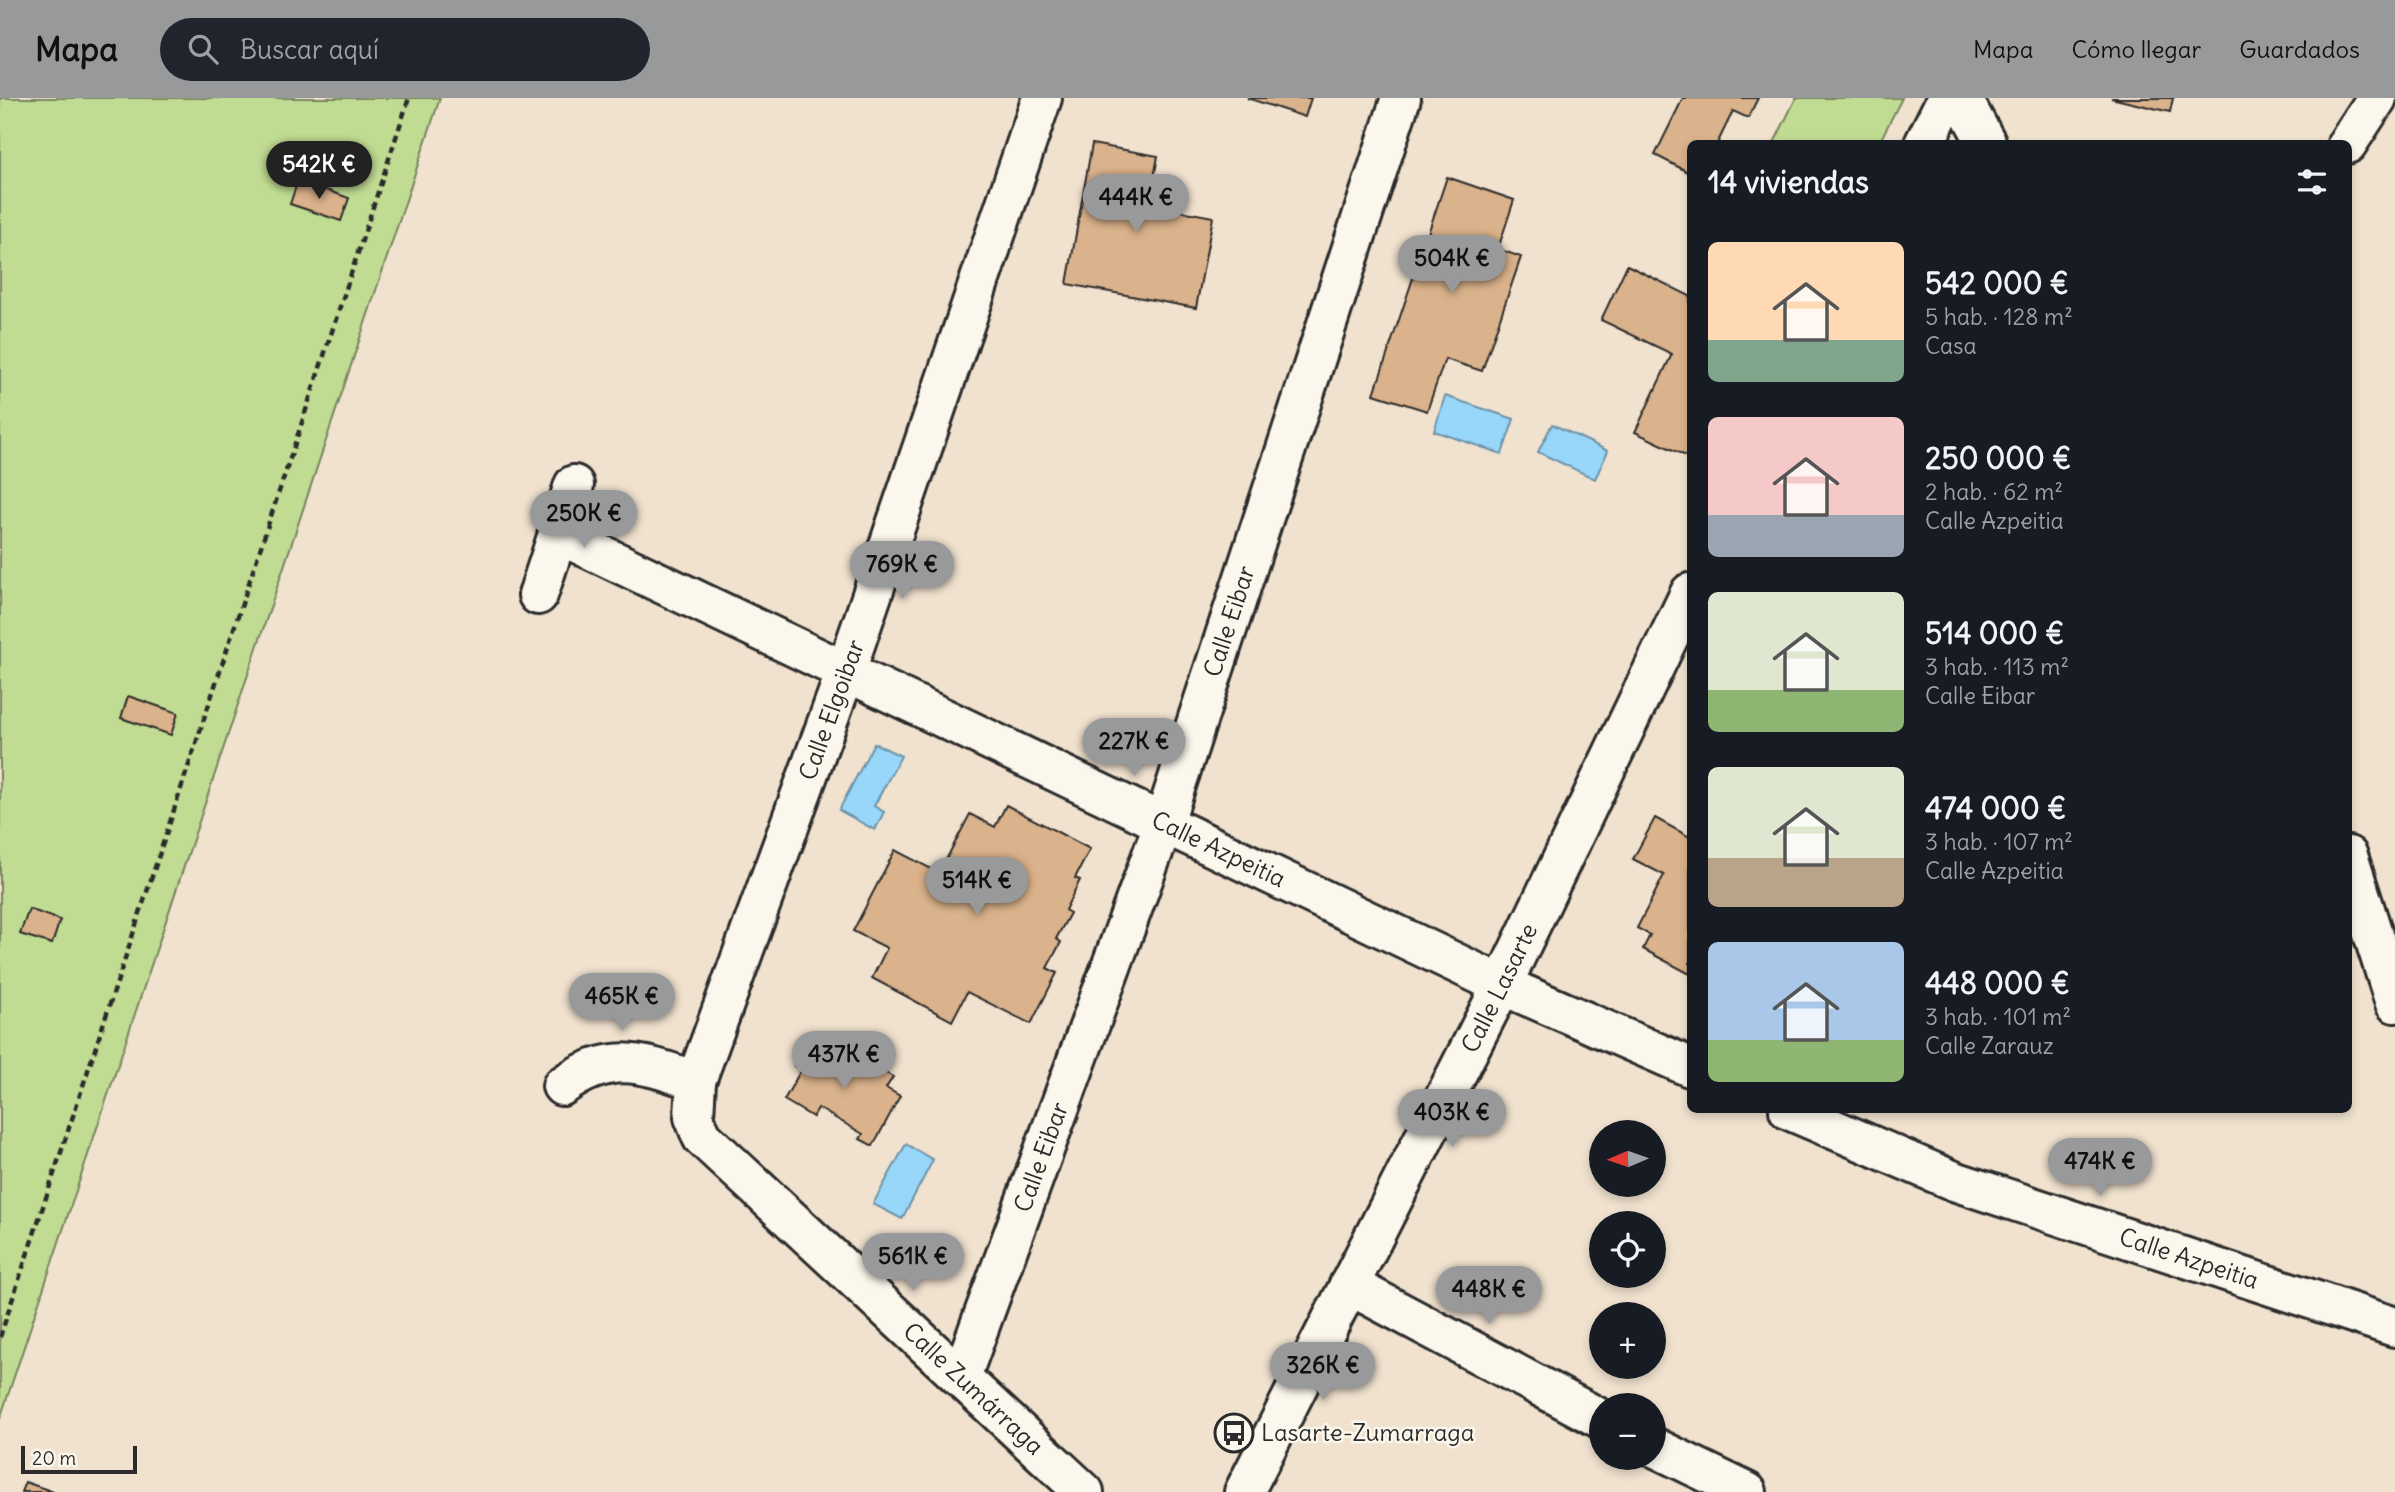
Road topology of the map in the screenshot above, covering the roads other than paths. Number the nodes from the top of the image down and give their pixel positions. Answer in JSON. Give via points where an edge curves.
{"nodes":[{"id":1,"x":1042,"y":98,"type":"edge"},
{"id":2,"x":1401,"y":98,"type":"edge"},
{"id":3,"x":1947,"y":98,"type":"edge"},
{"id":4,"x":1962,"y":98,"type":"edge"},
{"id":5,"x":2377,"y":98,"type":"edge"},
{"id":6,"x":1926,"y":140,"type":"edge"},
{"id":7,"x":1985,"y":140,"type":"edge"},
{"id":8,"x":2350,"y":140,"type":"edge"},
{"id":9,"x":574,"y":485,"type":"dead end"},
{"id":10,"x":558,"y":534,"type":"junction"},
{"id":11,"x":538,"y":596,"type":"dead end"},
{"id":12,"x":1686,"y":611,"type":"edge"},
{"id":13,"x":846,"y":671,"type":"junction"},
{"id":14,"x":1163,"y":825,"type":"junction"},
{"id":15,"x":2352,"y":864,"type":"edge"},
{"id":16,"x":2352,"y":939,"type":"edge"},
{"id":17,"x":2389,"y":943,"type":"edge"},
{"id":18,"x":1502,"y":985,"type":"junction"},
{"id":19,"x":2395,"y":1003,"type":"edge"},
{"id":20,"x":1687,"y":1066,"type":"edge"},
{"id":21,"x":696,"y":1081,"type":"junction"},
{"id":22,"x":562,"y":1086,"type":"dead end"},
{"id":23,"x":1796,"y":1113,"type":"edge"},
{"id":24,"x":1349,"y":1285,"type":"junction"},
{"id":25,"x":2395,"y":1327,"type":"edge"},
{"id":26,"x":961,"y":1377,"type":"junction"},
{"id":27,"x":1589,"y":1413,"type":"edge"},
{"id":28,"x":1666,"y":1453,"type":"edge"},
{"id":29,"x":1084,"y":1492,"type":"edge"},
{"id":30,"x":1244,"y":1492,"type":"edge"},
{"id":31,"x":1747,"y":1492,"type":"edge"}],
"edges":[{"from":1,"to":13,"type":"street","name":"Calle Elgoibar"},
{"from":2,"to":14,"type":"street","name":"Calle Eibar"},
{"from":3,"to":6,"type":"street"},
{"from":4,"to":7,"type":"street"},
{"from":5,"to":8,"type":"street"},
{"from":9,"to":10,"type":"street"},
{"from":10,"to":11,"type":"street"},
{"from":10,"to":13,"type":"street","name":"Calle Azpeitia"},
{"from":12,"to":18,"type":"street","name":"Calle Lasarte"},
{"from":13,"to":14,"type":"street","name":"Calle Azpeitia"},
{"from":13,"to":21,"type":"street","name":"Calle Elgoibar"},
{"from":14,"to":18,"type":"street","name":"Calle Azpeitia"},
{"from":14,"to":26,"type":"street","name":"Calle Eibar"},
{"from":15,"to":17,"type":"street"},
{"from":16,"to":17,"type":"street"},
{"from":17,"to":19,"type":"street"},
{"from":18,"to":20,"type":"street","name":"Calle Azpeitia"},
{"from":18,"to":24,"type":"street","name":"Calle Lasarte"},
{"from":21,"to":22,"type":"street","via":[[656,1068],[612,1062],[584,1070]]},
{"from":21,"to":26,"type":"street","name":"Calle Zumárraga","via":[[694,1116],[702,1137]]},
{"from":23,"to":25,"type":"street","name":"Calle Azpeitia","via":[[1954,1181]]},
{"from":24,"to":27,"type":"street"},
{"from":24,"to":30,"type":"street","name":"Calle Lasarte"},
{"from":26,"to":29,"type":"street","name":"Calle Zumárraga"},
{"from":28,"to":31,"type":"street"}]}
